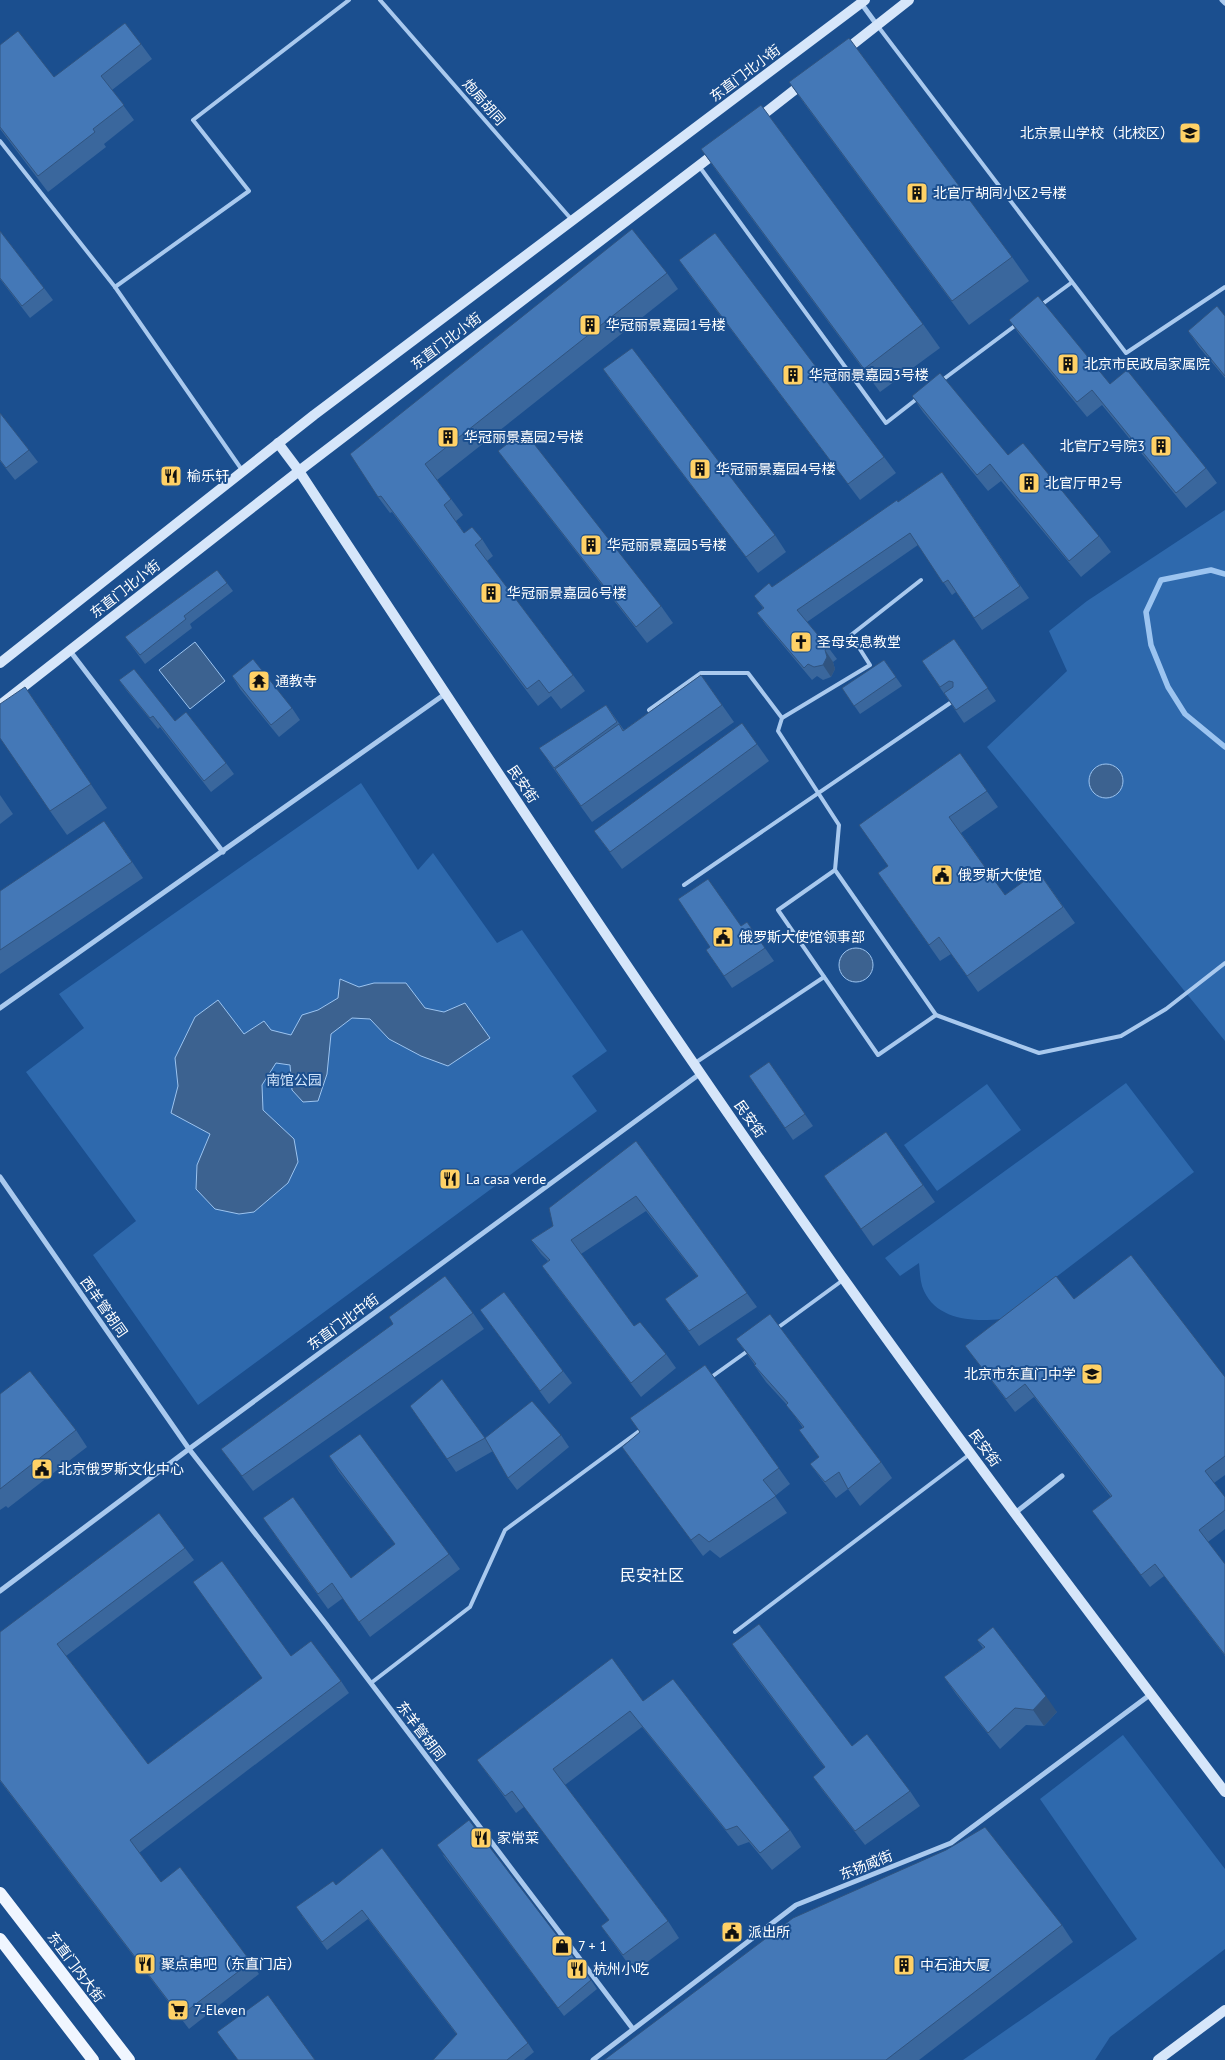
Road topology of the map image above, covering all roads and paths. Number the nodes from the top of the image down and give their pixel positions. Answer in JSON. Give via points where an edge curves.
{"nodes":[{"id":1,"x":349,"y":0,"type":"edge"},
{"id":2,"x":380,"y":0,"type":"edge"},
{"id":3,"x":909,"y":0,"type":"edge"},
{"id":4,"x":1222,"y":0,"type":"edge"},
{"id":5,"x":861,"y":1,"type":"edge"},
{"id":6,"x":1225,"y":3,"type":"edge"},
{"id":7,"x":877,"y":25,"type":"junction"},
{"id":8,"x":838,"y":56,"type":"edge"},
{"id":9,"x":815,"y":74,"type":"edge"},
{"id":10,"x":745,"y":129,"type":"edge"},
{"id":11,"x":0,"y":141,"type":"edge"},
{"id":12,"x":730,"y":141,"type":"edge"},
{"id":13,"x":698,"y":166,"type":"junction"},
{"id":14,"x":572,"y":220,"type":"junction"},
{"id":15,"x":1072,"y":283,"type":"junction"},
{"id":16,"x":115,"y":287,"type":"junction"},
{"id":17,"x":1225,"y":287,"type":"edge"},
{"id":18,"x":1033,"y":312,"type":"edge"},
{"id":19,"x":1017,"y":323,"type":"edge"},
{"id":20,"x":940,"y":382,"type":"edge"},
{"id":21,"x":924,"y":393,"type":"edge"},
{"id":22,"x":278,"y":443,"type":"junction"},
{"id":23,"x":242,"y":470,"type":"junction"},
{"id":24,"x":299,"y":470,"type":"junction"},
{"id":25,"x":921,"y":580,"type":"dead end"},
{"id":26,"x":70,"y":650,"type":"junction"},
{"id":27,"x":0,"y":663,"type":"edge"},
{"id":28,"x":445,"y":694,"type":"junction"},
{"id":29,"x":959,"y":697,"type":"edge"},
{"id":30,"x":0,"y":705,"type":"edge"},
{"id":31,"x":655,"y":718,"type":"edge"},
{"id":32,"x":782,"y":718,"type":"junction"},
{"id":33,"x":819,"y":793,"type":"junction"},
{"id":34,"x":223,"y":852,"type":"junction"},
{"id":35,"x":835,"y":870,"type":"junction"},
{"id":36,"x":684,"y":885,"type":"dead end"},
{"id":37,"x":1225,"y":963,"type":"edge"},
{"id":38,"x":824,"y":977,"type":"junction"},
{"id":39,"x":0,"y":1008,"type":"edge"},
{"id":40,"x":936,"y":1015,"type":"junction"},
{"id":41,"x":695,"y":1064,"type":"junction"},
{"id":42,"x":701,"y":1073,"type":"junction"},
{"id":43,"x":0,"y":1177,"type":"edge"},
{"id":44,"x":844,"y":1279,"type":"junction"},
{"id":45,"x":773,"y":1332,"type":"edge"},
{"id":46,"x":758,"y":1343,"type":"edge"},
{"id":47,"x":702,"y":1384,"type":"edge"},
{"id":48,"x":647,"y":1425,"type":"edge"},
{"id":49,"x":189,"y":1449,"type":"junction"},
{"id":50,"x":972,"y":1452,"type":"junction"},
{"id":51,"x":1062,"y":1476,"type":"dead end"},
{"id":52,"x":1015,"y":1512,"type":"junction"},
{"id":53,"x":0,"y":1591,"type":"edge"},
{"id":54,"x":735,"y":1632,"type":"dead end"},
{"id":55,"x":371,"y":1683,"type":"junction"},
{"id":56,"x":1151,"y":1694,"type":"junction"},
{"id":57,"x":1225,"y":1792,"type":"edge"},
{"id":58,"x":0,"y":1893,"type":"edge"},
{"id":59,"x":0,"y":1939,"type":"edge"},
{"id":60,"x":1225,"y":2010,"type":"edge"},
{"id":61,"x":633,"y":2029,"type":"junction"},
{"id":62,"x":93,"y":2060,"type":"edge"},
{"id":63,"x":128,"y":2060,"type":"edge"},
{"id":64,"x":593,"y":2060,"type":"edge"},
{"id":65,"x":1158,"y":2060,"type":"edge"}],
"edges":[{"from":1,"to":16,"type":"lane","via":[[193,120],[249,191]]},
{"from":2,"to":14,"type":"lane","name":"炮局胡同"},
{"from":3,"to":7,"type":"main road"},
{"from":4,"to":6,"type":"street"},
{"from":5,"to":7,"type":"street"},
{"from":5,"to":14,"type":"main road","name":"东直门北小街"},
{"from":7,"to":8,"type":"main road"},
{"from":7,"to":15,"type":"lane"},
{"from":9,"to":10,"type":"main road"},
{"from":11,"to":16,"type":"lane"},
{"from":12,"to":13,"type":"main road","name":"东直门北小街"},
{"from":13,"to":21,"type":"lane","via":[[886,422]]},
{"from":13,"to":24,"type":"main road","name":"东直门北小街"},
{"from":14,"to":22,"type":"main road","name":"东直门北小街"},
{"from":15,"to":17,"type":"lane","via":[[1126,353]]},
{"from":15,"to":18,"type":"lane"},
{"from":16,"to":23,"type":"lane"},
{"from":19,"to":20,"type":"lane"},
{"from":22,"to":23,"type":"main road","name":"东直门北小街"},
{"from":22,"to":24,"type":"main road","name":"民安街"},
{"from":23,"to":27,"type":"main road","name":"东直门北小街"},
{"from":24,"to":26,"type":"main road","name":"东直门北小街"},
{"from":24,"to":28,"type":"main road","name":"民安街"},
{"from":25,"to":32,"type":"lane","via":[[851,635],[870,665]]},
{"from":26,"to":30,"type":"main road","name":"东直门北小街"},
{"from":26,"to":34,"type":"street"},
{"from":28,"to":34,"type":"street"},
{"from":28,"to":41,"type":"main road","name":"民安街"},
{"from":29,"to":33,"type":"lane"},
{"from":31,"to":32,"type":"lane","via":[[649,710],[701,673],[748,673]]},
{"from":32,"to":33,"type":"lane","via":[[778,730]]},
{"from":33,"to":35,"type":"lane","via":[[838,825]]},
{"from":33,"to":36,"type":"lane"},
{"from":34,"to":39,"type":"street"},
{"from":35,"to":38,"type":"lane","via":[[778,910]]},
{"from":35,"to":40,"type":"lane"},
{"from":37,"to":40,"type":"lane","via":[[1166,1009],[1122,1036],[1039,1053]]},
{"from":38,"to":40,"type":"lane","via":[[878,1055]]},
{"from":38,"to":41,"type":"lane"},
{"from":41,"to":42,"type":"main road","name":"民安街"},
{"from":42,"to":44,"type":"main road","name":"民安街"},
{"from":42,"to":49,"type":"street","name":"东直门北中街"},
{"from":43,"to":49,"type":"street","name":"西羊管胡同"},
{"from":44,"to":45,"type":"lane"},
{"from":44,"to":50,"type":"main road","name":"民安街"},
{"from":46,"to":47,"type":"lane"},
{"from":48,"to":55,"type":"lane","via":[[505,1530],[470,1607]]},
{"from":49,"to":53,"type":"street","name":"东直门北中街"},
{"from":49,"to":55,"type":"street","name":"东羊管胡同"},
{"from":50,"to":52,"type":"main road","name":"民安街"},
{"from":50,"to":54,"type":"lane"},
{"from":51,"to":52,"type":"street"},
{"from":52,"to":56,"type":"main road","name":"民安街"},
{"from":55,"to":61,"type":"street","name":"东羊管胡同"},
{"from":56,"to":57,"type":"main road","name":"民安街"},
{"from":56,"to":61,"type":"street","name":"东扬威街","via":[[951,1842],[796,1905]]},
{"from":58,"to":63,"type":"main road","name":"东直门内大街"},
{"from":59,"to":62,"type":"main road"},
{"from":60,"to":65,"type":"main road"},
{"from":61,"to":64,"type":"street","name":"东扬威街"}]}
